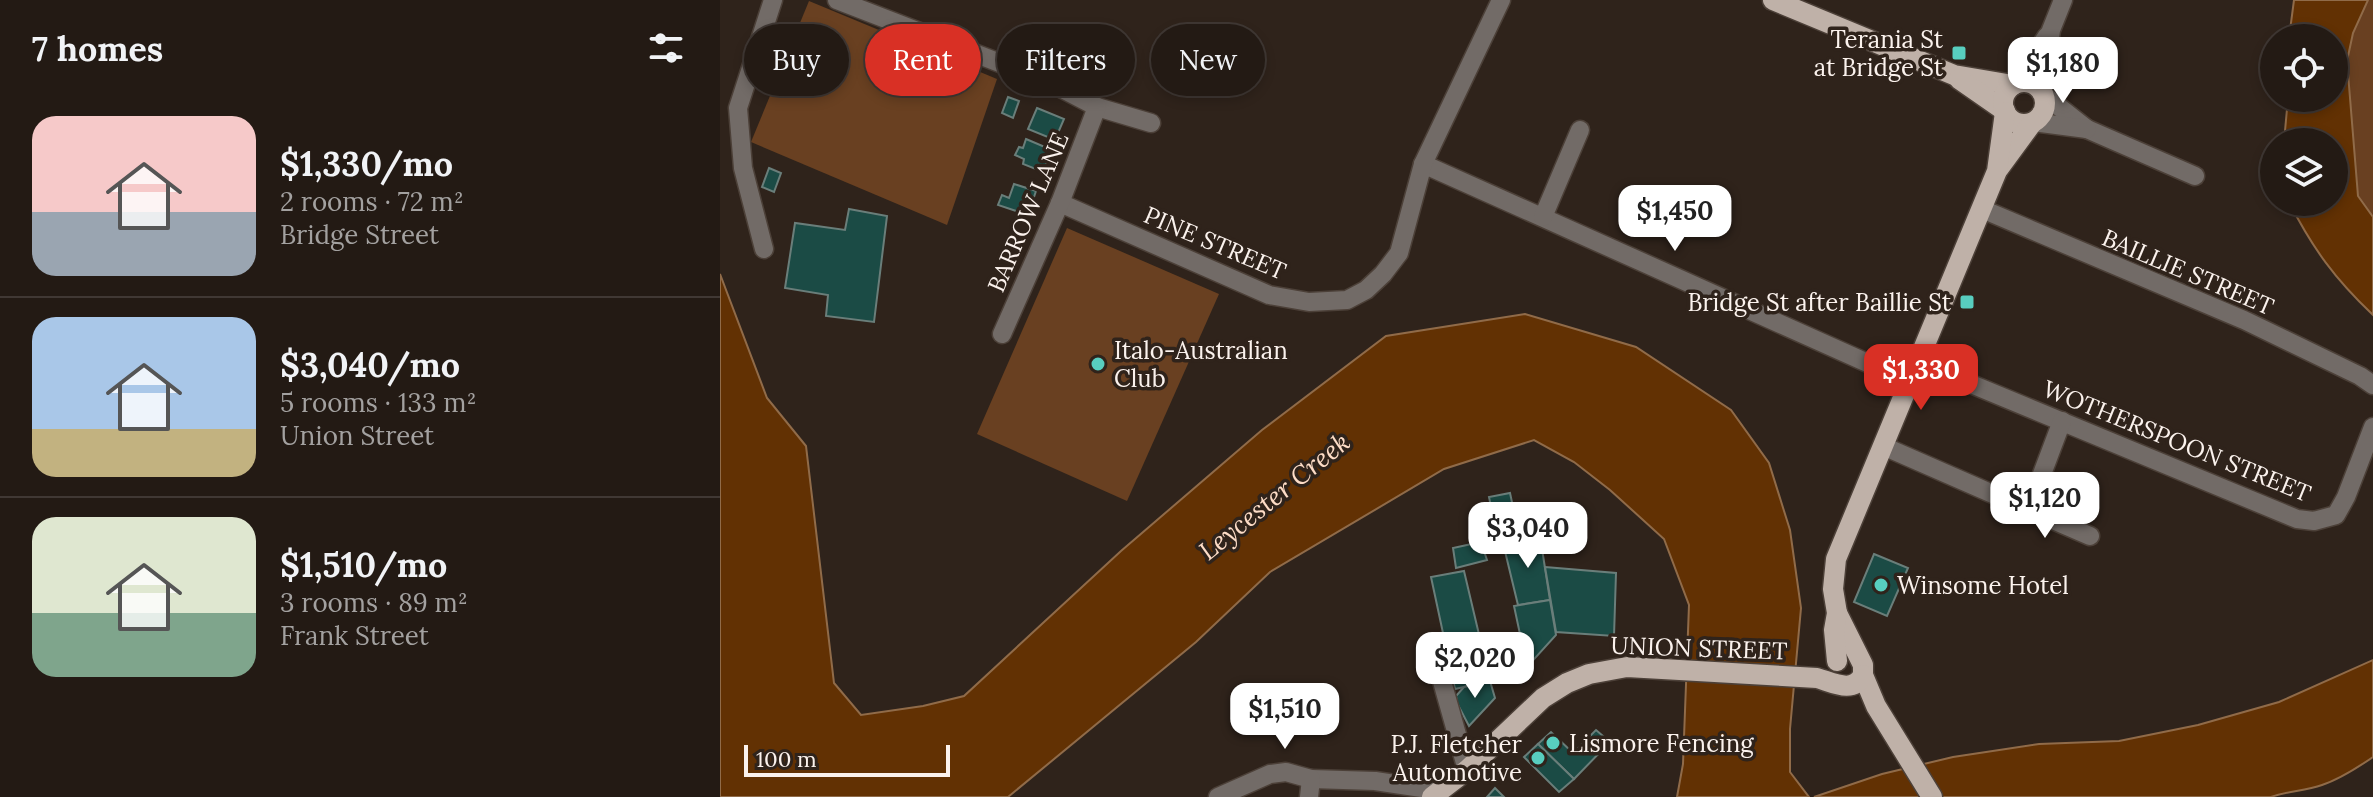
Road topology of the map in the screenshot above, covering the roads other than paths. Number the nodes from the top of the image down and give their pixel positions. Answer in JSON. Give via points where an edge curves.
{"nodes":[{"id":1,"x":773,"y":0,"type":"edge"},
{"id":2,"x":837,"y":0,"type":"edge"},
{"id":3,"x":1501,"y":0,"type":"edge"},
{"id":4,"x":1773,"y":0,"type":"edge"},
{"id":5,"x":2063,"y":0,"type":"edge"},
{"id":6,"x":2051,"y":30,"type":"junction"},
{"id":7,"x":1954,"y":75,"type":"junction"},
{"id":8,"x":2014,"y":85,"type":"junction"},
{"id":9,"x":2043,"y":94,"type":"junction"},
{"id":10,"x":1097,"y":107,"type":"junction"},
{"id":11,"x":2005,"y":112,"type":"junction"},
{"id":12,"x":2032,"y":122,"type":"junction"},
{"id":13,"x":1151,"y":123,"type":"dead end"},
{"id":14,"x":2087,"y":129,"type":"junction"},
{"id":15,"x":1580,"y":130,"type":"dead end"},
{"id":16,"x":1423,"y":164,"type":"junction"},
{"id":17,"x":1997,"y":171,"type":"junction"},
{"id":18,"x":2195,"y":176,"type":"dead end"},
{"id":19,"x":1060,"y":203,"type":"junction"},
{"id":20,"x":1982,"y":209,"type":"junction"},
{"id":21,"x":1543,"y":217,"type":"junction"},
{"id":22,"x":764,"y":249,"type":"dead end"},
{"id":23,"x":1002,"y":334,"type":"dead end"},
{"id":24,"x":1918,"y":362,"type":"junction"},
{"id":25,"x":1910,"y":382,"type":"junction"},
{"id":26,"x":2373,"y":384,"type":"edge"},
{"id":27,"x":2062,"y":421,"type":"junction"},
{"id":28,"x":2373,"y":427,"type":"edge"},
{"id":29,"x":1883,"y":446,"type":"junction"},
{"id":30,"x":2018,"y":505,"type":"junction"},
{"id":31,"x":2090,"y":536,"type":"dead end"},
{"id":32,"x":1434,"y":653,"type":"dead end"},
{"id":33,"x":1843,"y":674,"type":"junction"},
{"id":34,"x":1467,"y":770,"type":"junction"},
{"id":35,"x":1310,"y":788,"type":"edge"},
{"id":36,"x":1436,"y":794,"type":"edge"},
{"id":37,"x":1218,"y":797,"type":"edge"},
{"id":38,"x":1932,"y":797,"type":"edge"}],
"edges":[{"from":1,"to":22,"type":"street","via":[[738,108],[743,168]]},
{"from":2,"to":10,"type":"street","via":[[1049,82]]},
{"from":3,"to":16,"type":"street","name":"PINE STREET"},
{"from":4,"to":7,"type":"main road"},
{"from":5,"to":6,"type":"street"},
{"from":6,"to":8,"type":"street"},
{"from":6,"to":9,"type":"street"},
{"from":7,"to":8,"type":"main road"},
{"from":7,"to":11,"type":"main road"},
{"from":8,"to":9,"type":"main road","via":[[2030,83]]},
{"from":8,"to":11,"type":"main road","via":[[2004,96]]},
{"from":9,"to":12,"type":"main road","via":[[2045,108]]},
{"from":9,"to":14,"type":"street"},
{"from":10,"to":13,"type":"street"},
{"from":10,"to":19,"type":"street","name":"BARROW LANE"},
{"from":11,"to":12,"type":"main road","via":[[2017,123]]},
{"from":11,"to":17,"type":"main road"},
{"from":12,"to":14,"type":"street"},
{"from":12,"to":17,"type":"main road"},
{"from":14,"to":18,"type":"street"},
{"from":15,"to":21,"type":"street"},
{"from":16,"to":19,"type":"street","name":"PINE STREET","via":[[1399,253],[1366,290],[1347,300],[1323,303],[1269,295]]},
{"from":16,"to":21,"type":"street"},
{"from":17,"to":20,"type":"main road"},
{"from":19,"to":23,"type":"street","name":"BARROW LANE"},
{"from":20,"to":24,"type":"main road"},
{"from":20,"to":26,"type":"street","name":"BAILLIE STREET","via":[[2244,320]]},
{"from":21,"to":25,"type":"street"},
{"from":24,"to":25,"type":"main road"},
{"from":24,"to":27,"type":"street","name":"WOTHERSPOON STREET"},
{"from":25,"to":29,"type":"main road"},
{"from":27,"to":28,"type":"street","name":"WOTHERSPOON STREET","via":[[2297,519],[2336,515]]},
{"from":27,"to":30,"type":"street","via":[[2039,482]]},
{"from":29,"to":30,"type":"street"},
{"from":29,"to":33,"type":"main road","via":[[1836,559],[1833,589],[1847,630]]},
{"from":30,"to":31,"type":"street"},
{"from":32,"to":34,"type":"street"},
{"from":33,"to":34,"type":"main road","name":"UNION STREET","via":[[1627,667],[1589,674],[1543,698]]},
{"from":33,"to":38,"type":"main road","via":[[1876,706]]},
{"from":34,"to":36,"type":"main road","name":"UNION STREET"},
{"from":35,"to":36,"type":"street","via":[[1375,781]]},
{"from":35,"to":37,"type":"street","via":[[1286,772]]}]}
